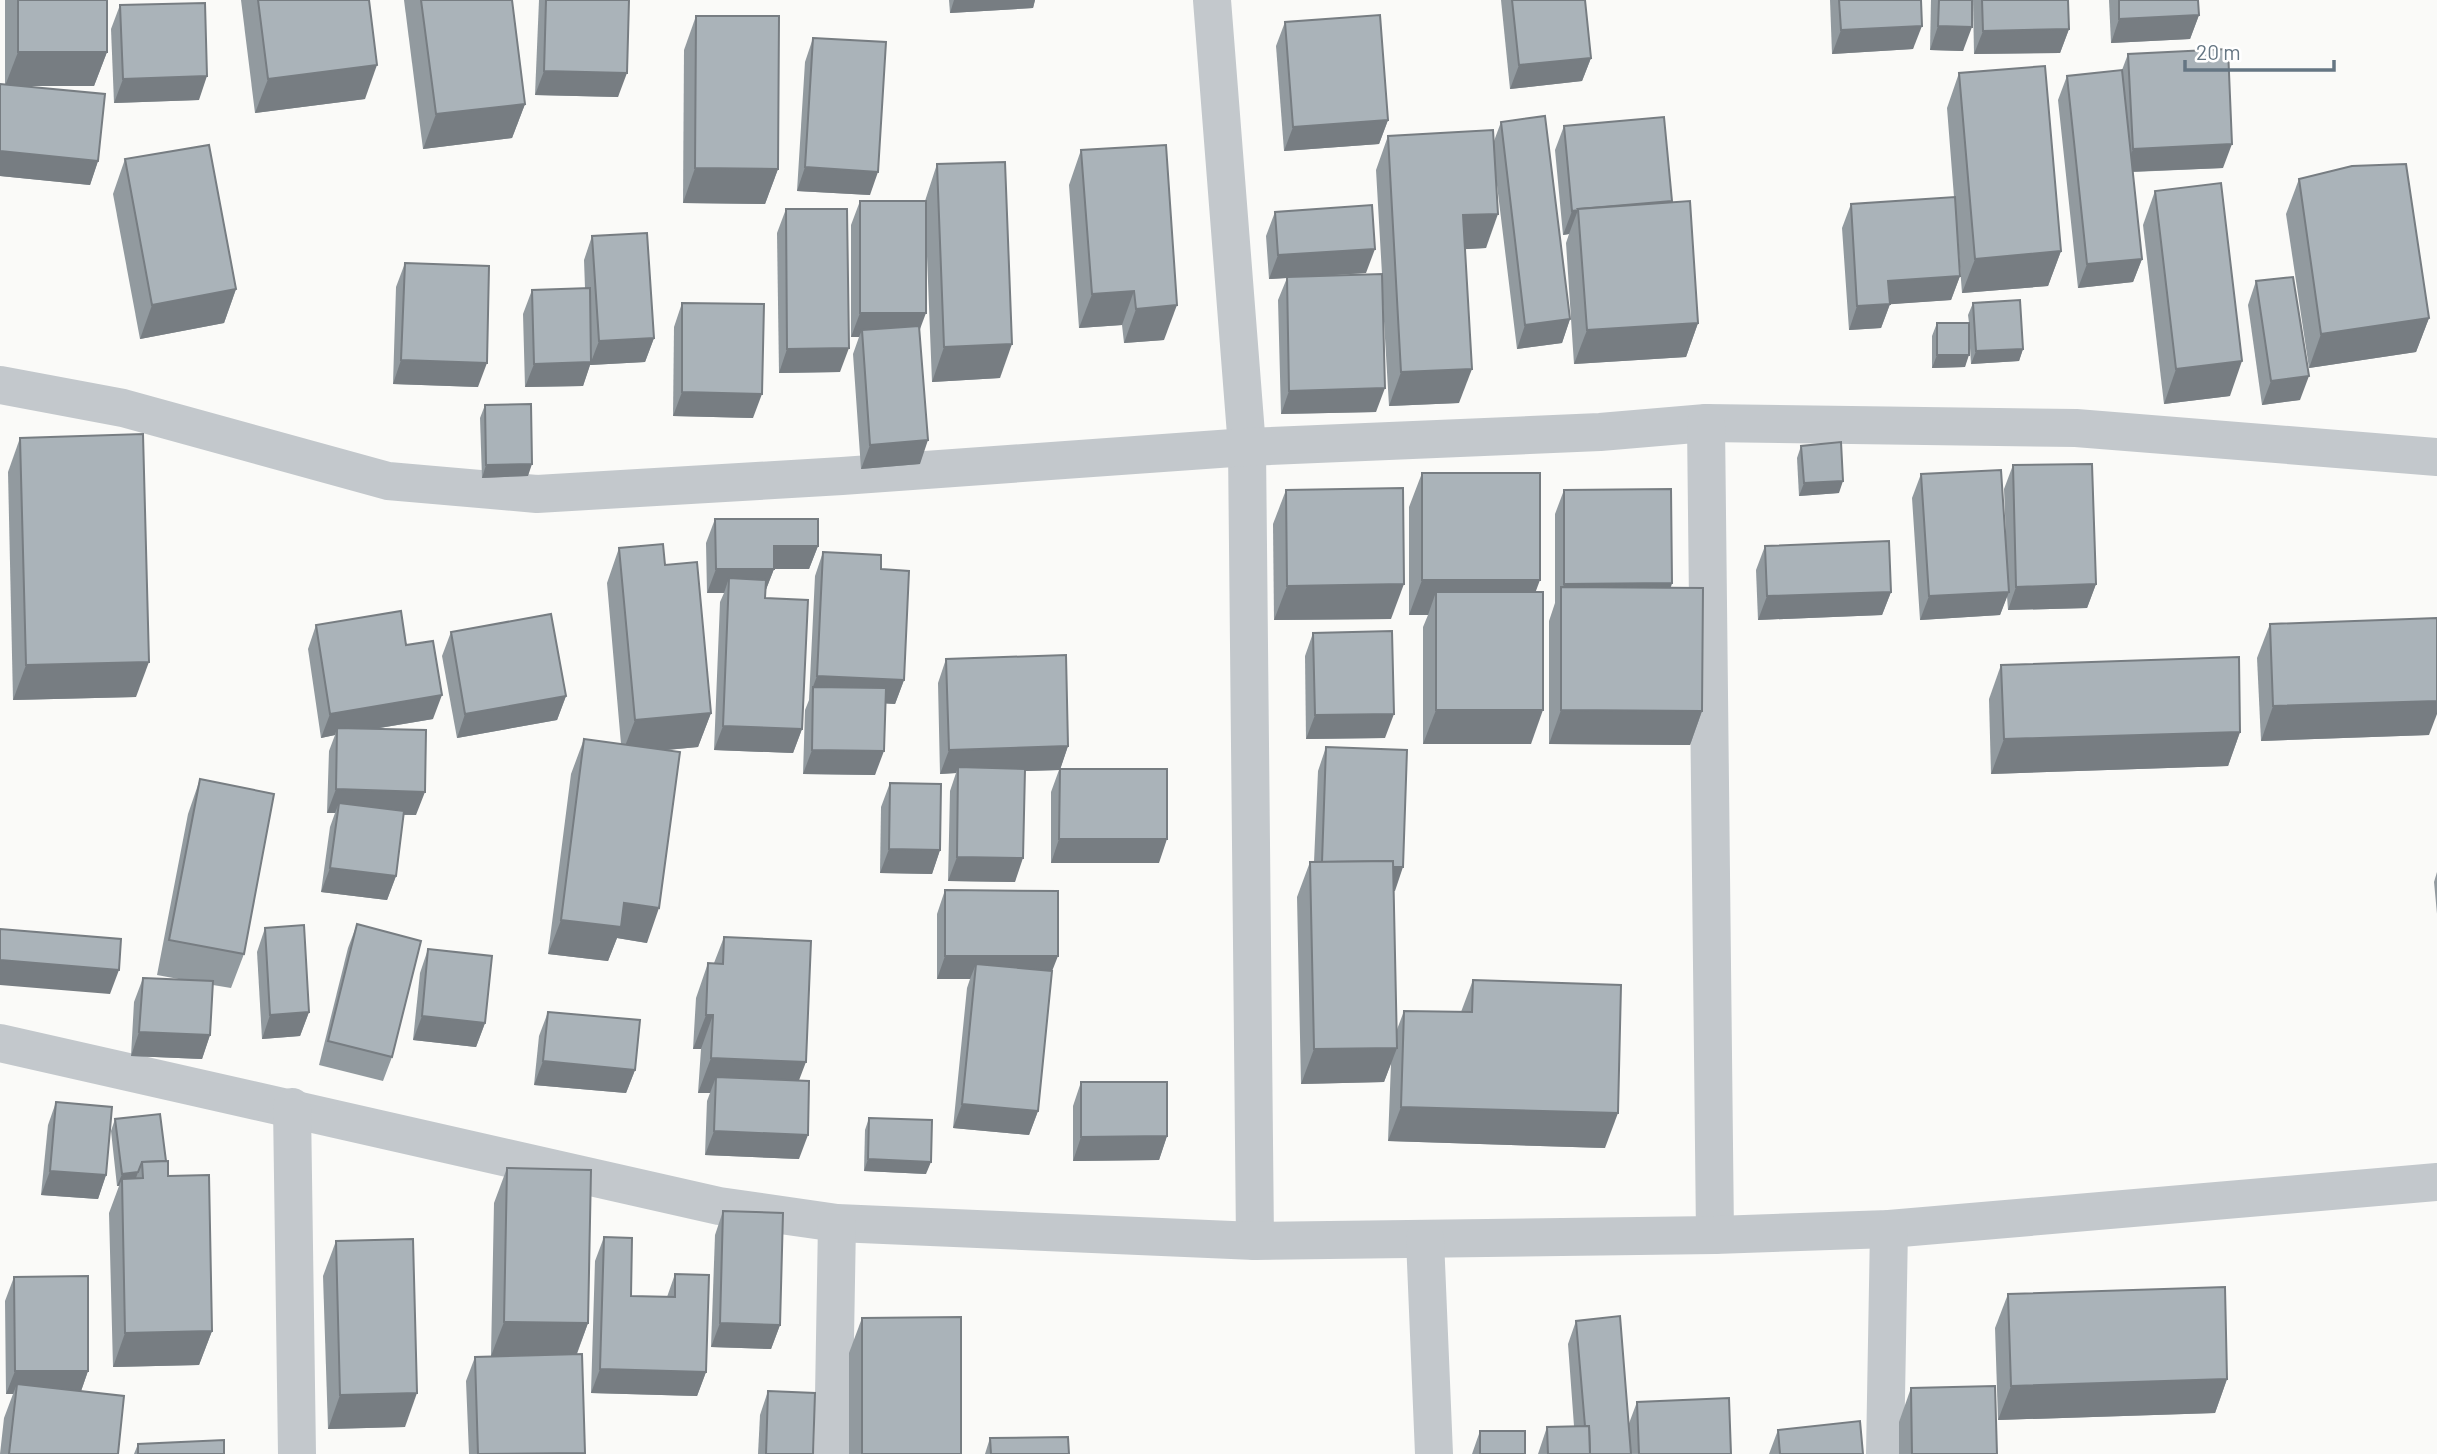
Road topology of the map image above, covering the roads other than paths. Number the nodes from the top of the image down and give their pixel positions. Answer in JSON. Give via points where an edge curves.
{"nodes":[{"id":1,"x":1212,"y":0,"type":"edge"},
{"id":2,"x":0,"y":385,"type":"edge"},
{"id":3,"x":1706,"y":423,"type":"junction"},
{"id":4,"x":1247,"y":447,"type":"junction"},
{"id":5,"x":2437,"y":457,"type":"edge"},
{"id":6,"x":0,"y":1043,"type":"edge"},
{"id":7,"x":292,"y":1107,"type":"junction"},
{"id":8,"x":2437,"y":1182,"type":"edge"},
{"id":9,"x":837,"y":1223,"type":"junction"},
{"id":10,"x":1889,"y":1229,"type":"junction"},
{"id":11,"x":1715,"y":1235,"type":"junction"},
{"id":12,"x":1425,"y":1239,"type":"junction"},
{"id":13,"x":1255,"y":1241,"type":"junction"},
{"id":14,"x":297,"y":1454,"type":"edge"},
{"id":15,"x":833,"y":1454,"type":"edge"},
{"id":16,"x":1434,"y":1454,"type":"edge"},
{"id":17,"x":1885,"y":1454,"type":"edge"}],
"edges":[{"from":1,"to":4,"type":"street"},
{"from":2,"to":4,"type":"street","via":[[123,408],[388,481],[537,494]]},
{"from":3,"to":4,"type":"street"},
{"from":3,"to":5,"type":"street","via":[[2076,428]]},
{"from":3,"to":11,"type":"street"},
{"from":4,"to":13,"type":"street"},
{"from":6,"to":7,"type":"street"},
{"from":7,"to":9,"type":"street","via":[[719,1206]]},
{"from":7,"to":14,"type":"street"},
{"from":8,"to":10,"type":"street"},
{"from":9,"to":13,"type":"street"},
{"from":9,"to":15,"type":"street"},
{"from":10,"to":11,"type":"street"},
{"from":10,"to":17,"type":"street"},
{"from":11,"to":12,"type":"street"},
{"from":12,"to":13,"type":"street"},
{"from":12,"to":16,"type":"street"}]}
